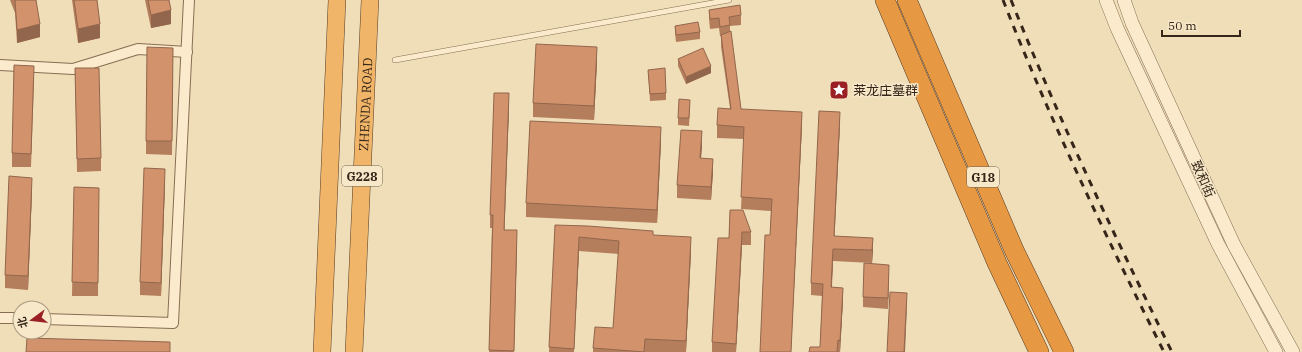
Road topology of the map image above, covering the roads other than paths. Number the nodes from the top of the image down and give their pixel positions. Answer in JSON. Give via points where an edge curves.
{"nodes":[{"id":1,"x":189,"y":0,"type":"edge"},
{"id":2,"x":337,"y":0,"type":"edge"},
{"id":3,"x":370,"y":0,"type":"edge"},
{"id":4,"x":729,"y":0,"type":"edge"},
{"id":5,"x":885,"y":0,"type":"edge"},
{"id":6,"x":907,"y":0,"type":"edge"},
{"id":7,"x":1106,"y":0,"type":"edge"},
{"id":8,"x":1124,"y":0,"type":"edge"},
{"id":9,"x":187,"y":52,"type":"junction"},
{"id":10,"x":394,"y":60,"type":"dead end"},
{"id":11,"x":0,"y":65,"type":"edge"},
{"id":12,"x":0,"y":318,"type":"edge"},
{"id":13,"x":12,"y":318,"type":"edge"},
{"id":14,"x":52,"y":319,"type":"edge"},
{"id":15,"x":322,"y":352,"type":"edge"},
{"id":16,"x":354,"y":352,"type":"edge"},
{"id":17,"x":1039,"y":352,"type":"edge"},
{"id":18,"x":1064,"y":352,"type":"edge"},
{"id":19,"x":1276,"y":352,"type":"edge"},
{"id":20,"x":1293,"y":352,"type":"edge"}],
"edges":[{"from":1,"to":9,"type":"street"},
{"from":2,"to":15,"type":"highway","number":"G228"},
{"from":3,"to":16,"type":"highway","name":"ZHENDA ROAD","number":"G228"},
{"from":4,"to":10,"type":"lane"},
{"from":5,"to":17,"type":"highway","number":"G18","via":[[997,263]]},
{"from":6,"to":18,"type":"highway","number":"G18","via":[[1014,250]]},
{"from":7,"to":19,"type":"street","name":"致和街","via":[[1218,244]]},
{"from":8,"to":20,"type":"street","name":"致和街","via":[[1234,245]]},
{"from":9,"to":11,"type":"street","via":[[138,49],[73,69]]},
{"from":9,"to":14,"type":"street","via":[[173,323]]},
{"from":12,"to":13,"type":"street"}]}
